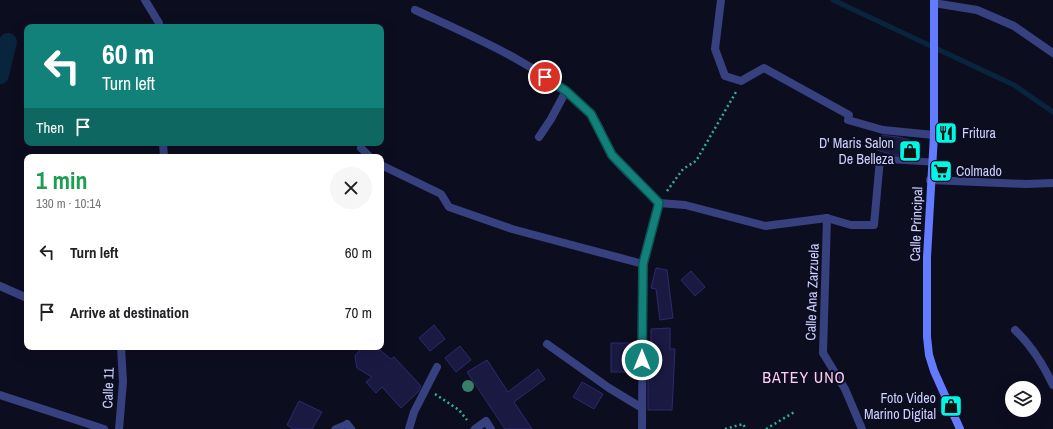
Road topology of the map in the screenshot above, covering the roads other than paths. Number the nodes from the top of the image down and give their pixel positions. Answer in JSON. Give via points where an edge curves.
{"nodes":[{"id":1,"x":145,"y":0,"type":"edge"},
{"id":2,"x":721,"y":0,"type":"edge"},
{"id":3,"x":934,"y":1,"type":"edge"},
{"id":4,"x":415,"y":10,"type":"dead end"},
{"id":5,"x":159,"y":24,"type":"edge"},
{"id":6,"x":1053,"y":53,"type":"edge"},
{"id":7,"x":566,"y":91,"type":"junction"},
{"id":8,"x":934,"y":135,"type":"junction"},
{"id":9,"x":540,"y":137,"type":"dead end"},
{"id":10,"x":361,"y":148,"type":"dead end"},
{"id":11,"x":367,"y":154,"type":"edge"},
{"id":12,"x":880,"y":159,"type":"joint"},
{"id":13,"x":932,"y":162,"type":"junction"},
{"id":14,"x":384,"y":166,"type":"edge"},
{"id":15,"x":930,"y":180,"type":"junction"},
{"id":16,"x":1053,"y":183,"type":"edge"},
{"id":17,"x":659,"y":203,"type":"junction"},
{"id":18,"x":827,"y":218,"type":"junction"},
{"id":19,"x":643,"y":264,"type":"junction"},
{"id":20,"x":0,"y":286,"type":"edge"},
{"id":21,"x":24,"y":297,"type":"edge"},
{"id":22,"x":1015,"y":330,"type":"dead end"},
{"id":23,"x":547,"y":344,"type":"dead end"},
{"id":24,"x":121,"y":350,"type":"edge"},
{"id":25,"x":437,"y":367,"type":"dead end"},
{"id":26,"x":1053,"y":385,"type":"edge"},
{"id":27,"x":0,"y":395,"type":"edge"},
{"id":28,"x":642,"y":408,"type":"junction"},
{"id":29,"x":349,"y":427,"type":"edge"},
{"id":30,"x":104,"y":429,"type":"edge"},
{"id":31,"x":119,"y":429,"type":"edge"},
{"id":32,"x":335,"y":429,"type":"edge"},
{"id":33,"x":409,"y":429,"type":"edge"},
{"id":34,"x":475,"y":429,"type":"edge"},
{"id":35,"x":491,"y":429,"type":"edge"},
{"id":36,"x":642,"y":429,"type":"edge"},
{"id":37,"x":862,"y":429,"type":"edge"},
{"id":38,"x":960,"y":429,"type":"edge"}],
"edges":[{"from":1,"to":5,"type":"street"},
{"from":2,"to":8,"type":"street","via":[[715,49],[725,76],[741,81],[764,68],[849,115],[848,120],[883,130]]},
{"from":3,"to":6,"type":"street","via":[[977,10],[1014,26]]},
{"from":3,"to":8,"type":"main road","name":"Calle Principal"},
{"from":4,"to":7,"type":"street","via":[[472,36],[524,64]]},
{"from":7,"to":9,"type":"street"},
{"from":7,"to":17,"type":"street","via":[[591,114],[612,155]]},
{"from":8,"to":13,"type":"main road","name":"Calle Principal"},
{"from":10,"to":11,"type":"street"},
{"from":12,"to":13,"type":"lane"},
{"from":12,"to":18,"type":"street","via":[[874,225],[851,225]]},
{"from":13,"to":15,"type":"main road","name":"Calle Principal"},
{"from":14,"to":19,"type":"street","via":[[441,194],[449,207],[512,229]]},
{"from":15,"to":16,"type":"street"},
{"from":15,"to":38,"type":"main road","name":"Calle Principal","via":[[927,257],[929,355]]},
{"from":17,"to":18,"type":"street","via":[[685,204],[765,226]]},
{"from":17,"to":19,"type":"street"},
{"from":18,"to":37,"type":"street","name":"Calle Ana Zarzuela","via":[[823,353],[845,389]]},
{"from":19,"to":28,"type":"street"},
{"from":20,"to":21,"type":"street"},
{"from":22,"to":26,"type":"street","via":[[1028,342]]},
{"from":23,"to":28,"type":"street"},
{"from":24,"to":31,"type":"street","name":"Calle 11","via":[[124,382]]},
{"from":25,"to":33,"type":"street","via":[[414,412]]},
{"from":27,"to":30,"type":"street"},
{"from":28,"to":36,"type":"street"},
{"from":29,"to":32,"type":"lane"},
{"from":34,"to":35,"type":"street","via":[[486,421]]}]}
